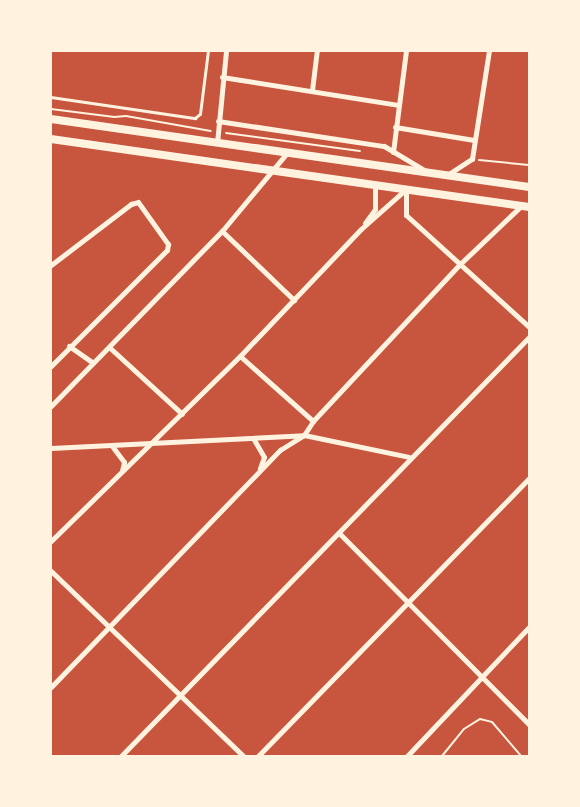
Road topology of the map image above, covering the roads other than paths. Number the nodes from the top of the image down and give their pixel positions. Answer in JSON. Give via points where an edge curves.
{"nodes":[{"id":1,"x":208,"y":51,"type":"edge"},
{"id":2,"x":226,"y":51,"type":"edge"},
{"id":3,"x":317,"y":51,"type":"edge"},
{"id":4,"x":406,"y":51,"type":"edge"},
{"id":5,"x":489,"y":51,"type":"edge"},
{"id":6,"x":222,"y":77,"type":"junction"},
{"id":7,"x":312,"y":90,"type":"junction"},
{"id":8,"x":51,"y":97,"type":"edge"},
{"id":9,"x":398,"y":105,"type":"junction"},
{"id":10,"x":51,"y":119,"type":"edge"},
{"id":11,"x":218,"y":121,"type":"junction"},
{"id":12,"x":396,"y":127,"type":"junction"},
{"id":13,"x":51,"y":139,"type":"edge"},
{"id":14,"x":474,"y":140,"type":"junction"},
{"id":15,"x":217,"y":143,"type":"junction"},
{"id":16,"x":392,"y":152,"type":"junction"},
{"id":17,"x":286,"y":154,"type":"junction"},
{"id":18,"x":272,"y":170,"type":"junction"},
{"id":19,"x":428,"y":173,"type":"junction"},
{"id":20,"x":445,"y":176,"type":"junction"},
{"id":21,"x":375,"y":184,"type":"junction"},
{"id":22,"x":529,"y":186,"type":"edge"},
{"id":23,"x":406,"y":188,"type":"junction"},
{"id":24,"x":525,"y":206,"type":"edge"},
{"id":25,"x":361,"y":229,"type":"junction"},
{"id":26,"x":222,"y":231,"type":"junction"},
{"id":27,"x":460,"y":264,"type":"junction"},
{"id":28,"x":51,"y":265,"type":"edge"},
{"id":29,"x":294,"y":300,"type":"junction"},
{"id":30,"x":529,"y":327,"type":"edge"},
{"id":31,"x":529,"y":337,"type":"edge"},
{"id":32,"x":70,"y":346,"type":"junction"},
{"id":33,"x":109,"y":347,"type":"junction"},
{"id":34,"x":240,"y":356,"type":"junction"},
{"id":35,"x":93,"y":364,"type":"junction"},
{"id":36,"x":51,"y":366,"type":"edge"},
{"id":37,"x":51,"y":406,"type":"edge"},
{"id":38,"x":182,"y":414,"type":"junction"},
{"id":39,"x":313,"y":421,"type":"junction"},
{"id":40,"x":304,"y":435,"type":"junction"},
{"id":41,"x":253,"y":438,"type":"junction"},
{"id":42,"x":152,"y":442,"type":"junction"},
{"id":43,"x":112,"y":446,"type":"junction"},
{"id":44,"x":51,"y":448,"type":"edge"},
{"id":45,"x":409,"y":457,"type":"junction"},
{"id":46,"x":122,"y":471,"type":"junction"},
{"id":47,"x":259,"y":471,"type":"junction"},
{"id":48,"x":529,"y":478,"type":"edge"},
{"id":49,"x":339,"y":533,"type":"junction"},
{"id":50,"x":51,"y":541,"type":"edge"},
{"id":51,"x":51,"y":571,"type":"edge"},
{"id":52,"x":410,"y":602,"type":"junction"},
{"id":53,"x":108,"y":626,"type":"junction"},
{"id":54,"x":529,"y":627,"type":"edge"},
{"id":55,"x":482,"y":676,"type":"junction"},
{"id":56,"x":51,"y":686,"type":"edge"},
{"id":57,"x":178,"y":694,"type":"junction"},
{"id":58,"x":529,"y":724,"type":"edge"},
{"id":59,"x":120,"y":756,"type":"edge"},
{"id":60,"x":243,"y":756,"type":"edge"},
{"id":61,"x":258,"y":756,"type":"edge"},
{"id":62,"x":407,"y":756,"type":"edge"}],
"edges":[{"from":1,"to":8,"type":"lane","via":[[200,114],[195,118]]},
{"from":2,"to":6,"type":"street"},
{"from":3,"to":7,"type":"street"},
{"from":4,"to":9,"type":"street"},
{"from":5,"to":14,"type":"street"},
{"from":6,"to":7,"type":"street"},
{"from":6,"to":11,"type":"street"},
{"from":7,"to":9,"type":"street"},
{"from":9,"to":12,"type":"street"},
{"from":10,"to":15,"type":"main road"},
{"from":11,"to":15,"type":"street"},
{"from":11,"to":16,"type":"street","via":[[384,146]]},
{"from":12,"to":14,"type":"street"},
{"from":12,"to":16,"type":"street"},
{"from":13,"to":18,"type":"main road"},
{"from":14,"to":20,"type":"street","via":[[472,160]]},
{"from":15,"to":17,"type":"main road"},
{"from":16,"to":19,"type":"street"},
{"from":17,"to":18,"type":"street"},
{"from":17,"to":19,"type":"main road"},
{"from":18,"to":21,"type":"main road"},
{"from":18,"to":26,"type":"street"},
{"from":19,"to":20,"type":"main road"},
{"from":20,"to":22,"type":"main road"},
{"from":21,"to":23,"type":"main road"},
{"from":21,"to":25,"type":"street","via":[[375,209]]},
{"from":23,"to":24,"type":"main road"},
{"from":23,"to":25,"type":"street"},
{"from":23,"to":27,"type":"street","via":[[406,215]]},
{"from":24,"to":27,"type":"street"},
{"from":25,"to":29,"type":"street"},
{"from":26,"to":29,"type":"street"},
{"from":26,"to":33,"type":"street"},
{"from":27,"to":30,"type":"street"},
{"from":27,"to":39,"type":"street"},
{"from":28,"to":32,"type":"street","via":[[131,204],[142,204],[167,239],[167,250]]},
{"from":29,"to":34,"type":"street"},
{"from":31,"to":45,"type":"street"},
{"from":32,"to":35,"type":"street"},
{"from":32,"to":36,"type":"street"},
{"from":33,"to":35,"type":"street"},
{"from":33,"to":38,"type":"street"},
{"from":34,"to":38,"type":"street"},
{"from":34,"to":39,"type":"street"},
{"from":35,"to":37,"type":"street"},
{"from":38,"to":42,"type":"street"},
{"from":39,"to":40,"type":"street"},
{"from":40,"to":41,"type":"street"},
{"from":40,"to":45,"type":"street"},
{"from":40,"to":47,"type":"street","via":[[280,450]]},
{"from":41,"to":42,"type":"street"},
{"from":41,"to":47,"type":"street","via":[[264,457]]},
{"from":42,"to":43,"type":"street"},
{"from":42,"to":46,"type":"street"},
{"from":43,"to":44,"type":"street"},
{"from":43,"to":46,"type":"street","via":[[124,462]]},
{"from":45,"to":49,"type":"street"},
{"from":46,"to":50,"type":"street"},
{"from":47,"to":53,"type":"street"},
{"from":48,"to":52,"type":"street"},
{"from":49,"to":52,"type":"street"},
{"from":49,"to":57,"type":"street"},
{"from":51,"to":53,"type":"street"},
{"from":52,"to":55,"type":"street"},
{"from":52,"to":61,"type":"street"},
{"from":53,"to":56,"type":"street"},
{"from":53,"to":57,"type":"street"},
{"from":54,"to":55,"type":"street"},
{"from":55,"to":58,"type":"street"},
{"from":55,"to":62,"type":"street"},
{"from":57,"to":59,"type":"street"},
{"from":57,"to":60,"type":"street"}]}
